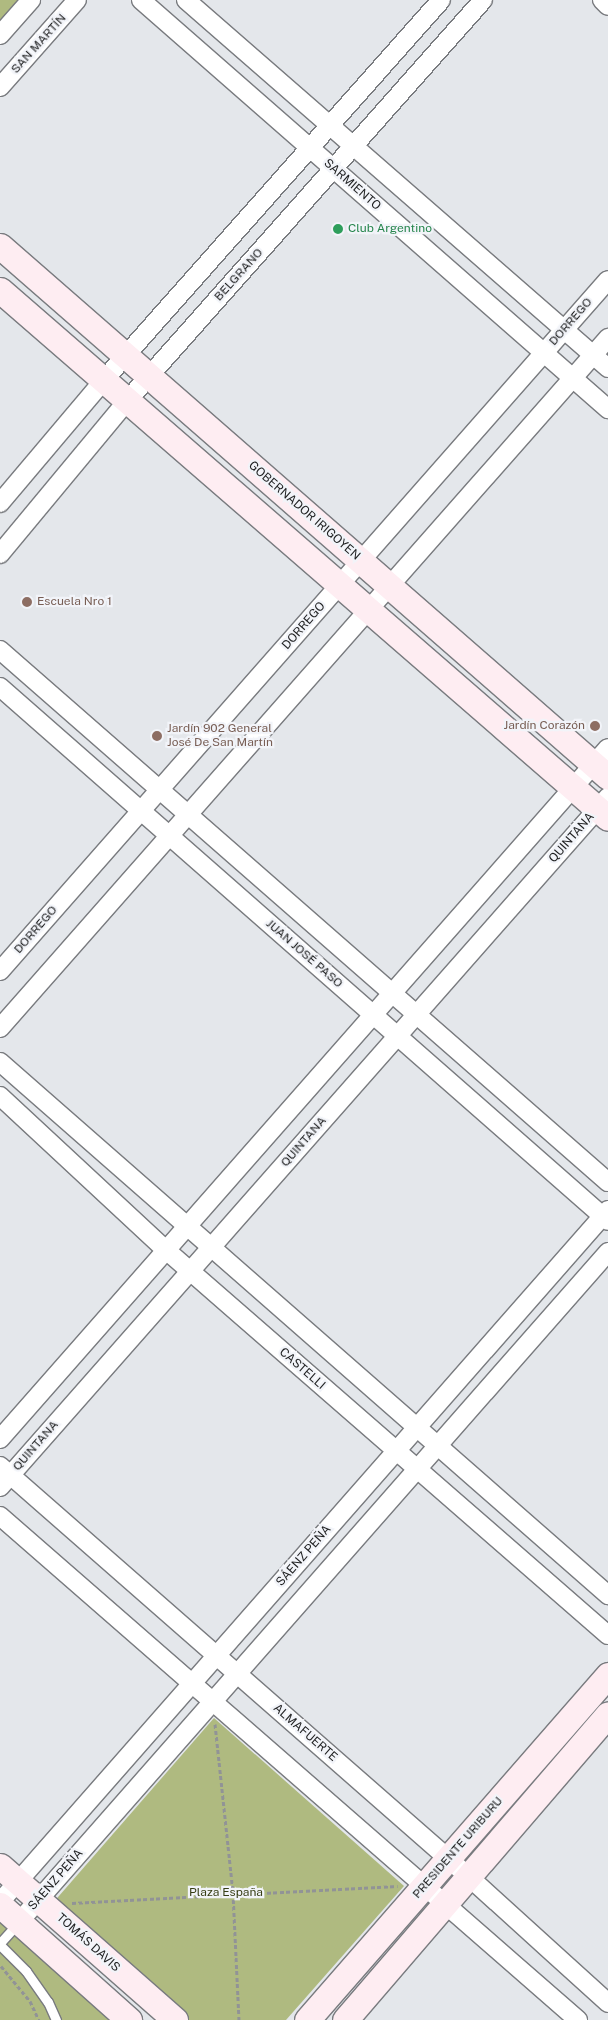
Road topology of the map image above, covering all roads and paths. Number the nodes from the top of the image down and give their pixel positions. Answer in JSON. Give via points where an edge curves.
{"nodes":[{"id":1,"x":32,"y":0,"type":"edge"},
{"id":2,"x":78,"y":0,"type":"edge"},
{"id":3,"x":141,"y":0,"type":"edge"},
{"id":4,"x":186,"y":0,"type":"edge"},
{"id":5,"x":441,"y":0,"type":"edge"},
{"id":6,"x":483,"y":0,"type":"edge"},
{"id":7,"x":602,"y":0,"type":"edge"},
{"id":8,"x":608,"y":6,"type":"edge"},
{"id":9,"x":0,"y":36,"type":"edge"},
{"id":10,"x":0,"y":87,"type":"edge"},
{"id":11,"x":330,"y":125,"type":"junction"},
{"id":12,"x":353,"y":146,"type":"junction"},
{"id":13,"x":310,"y":148,"type":"junction"},
{"id":14,"x":334,"y":168,"type":"junction"},
{"id":15,"x":0,"y":246,"type":"edge"},
{"id":16,"x":608,"y":280,"type":"edge"},
{"id":17,"x":0,"y":290,"type":"edge"},
{"id":18,"x":564,"y":330,"type":"junction"},
{"id":19,"x":608,"y":338,"type":"edge"},
{"id":20,"x":544,"y":353,"type":"junction"},
{"id":21,"x":593,"y":355,"type":"junction"},
{"id":22,"x":126,"y":356,"type":"junction"},
{"id":23,"x":608,"y":368,"type":"edge"},
{"id":24,"x":149,"y":376,"type":"junction"},
{"id":25,"x":572,"y":378,"type":"junction"},
{"id":26,"x":104,"y":381,"type":"junction"},
{"id":27,"x":127,"y":402,"type":"junction"},
{"id":28,"x":608,"y":409,"type":"edge"},
{"id":29,"x":0,"y":503,"type":"edge"},
{"id":30,"x":0,"y":554,"type":"edge"},
{"id":31,"x":361,"y":561,"type":"junction"},
{"id":32,"x":339,"y":586,"type":"junction"},
{"id":33,"x":390,"y":586,"type":"junction"},
{"id":34,"x":368,"y":610,"type":"junction"},
{"id":35,"x":0,"y":650,"type":"edge"},
{"id":36,"x":0,"y":686,"type":"edge"},
{"id":37,"x":603,"y":763,"type":"edge"},
{"id":38,"x":573,"y":788,"type":"junction"},
{"id":39,"x":160,"y":790,"type":"junction"},
{"id":40,"x":604,"y":808,"type":"edge"},
{"id":41,"x":141,"y":811,"type":"junction"},
{"id":42,"x":188,"y":815,"type":"junction"},
{"id":43,"x":169,"y":836,"type":"junction"},
{"id":44,"x":0,"y":971,"type":"edge"},
{"id":45,"x":392,"y":993,"type":"junction"},
{"id":46,"x":416,"y":1014,"type":"junction"},
{"id":47,"x":373,"y":1015,"type":"junction"},
{"id":48,"x":0,"y":1028,"type":"edge"},
{"id":49,"x":397,"y":1036,"type":"junction"},
{"id":50,"x":0,"y":1062,"type":"edge"},
{"id":51,"x":0,"y":1096,"type":"edge"},
{"id":52,"x":608,"y":1182,"type":"edge"},
{"id":53,"x":606,"y":1216,"type":"edge"},
{"id":54,"x":187,"y":1226,"type":"junction"},
{"id":55,"x":211,"y":1247,"type":"junction"},
{"id":56,"x":166,"y":1250,"type":"junction"},
{"id":57,"x":608,"y":1252,"type":"edge"},
{"id":58,"x":190,"y":1271,"type":"junction"},
{"id":59,"x":416,"y":1428,"type":"junction"},
{"id":60,"x":0,"y":1439,"type":"edge"},
{"id":61,"x":438,"y":1446,"type":"junction"},
{"id":62,"x":396,"y":1452,"type":"junction"},
{"id":63,"x":417,"y":1470,"type":"junction"},
{"id":64,"x":3,"y":1476,"type":"edge"},
{"id":65,"x":0,"y":1516,"type":"edge"},
{"id":66,"x":608,"y":1595,"type":"edge"},
{"id":67,"x":608,"y":1636,"type":"edge"},
{"id":68,"x":216,"y":1656,"type":"junction"},
{"id":69,"x":237,"y":1674,"type":"junction"},
{"id":70,"x":608,"y":1675,"type":"edge"},
{"id":71,"x":192,"y":1684,"type":"junction"},
{"id":72,"x":213,"y":1710,"type":"junction"},
{"id":73,"x":608,"y":1714,"type":"edge"},
{"id":74,"x":448,"y":1858,"type":"junction"},
{"id":75,"x":9,"y":1874,"type":"edge"},
{"id":76,"x":468,"y":1876,"type":"junction"},
{"id":77,"x":414,"y":1886,"type":"junction"},
{"id":78,"x":233,"y":1893,"type":"junction"},
{"id":79,"x":39,"y":1900,"type":"junction"},
{"id":80,"x":71,"y":1903,"type":"dead end"},
{"id":81,"x":0,"y":1904,"type":"edge"},
{"id":82,"x":445,"y":1904,"type":"junction"},
{"id":83,"x":19,"y":1922,"type":"junction"},
{"id":84,"x":0,"y":1944,"type":"edge"},
{"id":85,"x":0,"y":1964,"type":"edge"},
{"id":86,"x":608,"y":2003,"type":"edge"},
{"id":87,"x":39,"y":2020,"type":"edge"},
{"id":88,"x":56,"y":2020,"type":"edge"},
{"id":89,"x":129,"y":2020,"type":"edge"},
{"id":90,"x":175,"y":2020,"type":"edge"},
{"id":91,"x":239,"y":2020,"type":"edge"},
{"id":92,"x":307,"y":2020,"type":"edge"},
{"id":93,"x":345,"y":2020,"type":"edge"},
{"id":94,"x":578,"y":2020,"type":"edge"}],
"edges":[{"from":1,"to":9,"type":"street"},
{"from":2,"to":10,"type":"street","name":"SAN MARTÍN"},
{"from":3,"to":13,"type":"street","name":"SARMIENTO"},
{"from":4,"to":11,"type":"street"},
{"from":5,"to":11,"type":"street"},
{"from":6,"to":12,"type":"street","name":"BELGRANO"},
{"from":7,"to":8,"type":"street"},
{"from":11,"to":12,"type":"street"},
{"from":11,"to":13,"type":"street"},
{"from":12,"to":14,"type":"street","name":"BELGRANO"},
{"from":12,"to":18,"type":"street"},
{"from":13,"to":14,"type":"street","name":"SARMIENTO"},
{"from":13,"to":22,"type":"street"},
{"from":14,"to":20,"type":"street","name":"SARMIENTO"},
{"from":14,"to":24,"type":"street","name":"BELGRANO"},
{"from":15,"to":22,"type":"street","name":"GOBERNADOR IRIGOYEN"},
{"from":16,"to":18,"type":"street","name":"DORREGO"},
{"from":17,"to":26,"type":"street"},
{"from":18,"to":20,"type":"street","name":"DORREGO"},
{"from":18,"to":21,"type":"street"},
{"from":19,"to":21,"type":"street"},
{"from":20,"to":25,"type":"street","name":"SARMIENTO"},
{"from":20,"to":31,"type":"street","name":"DORREGO"},
{"from":21,"to":23,"type":"street"},
{"from":21,"to":25,"type":"street"},
{"from":22,"to":24,"type":"street","name":"GOBERNADOR IRIGOYEN"},
{"from":22,"to":26,"type":"street"},
{"from":24,"to":27,"type":"street","name":"BELGRANO"},
{"from":24,"to":31,"type":"street","name":"GOBERNADOR IRIGOYEN"},
{"from":25,"to":28,"type":"street","name":"SARMIENTO"},
{"from":25,"to":33,"type":"street"},
{"from":26,"to":27,"type":"street"},
{"from":26,"to":29,"type":"street"},
{"from":27,"to":30,"type":"street","name":"BELGRANO"},
{"from":27,"to":32,"type":"street"},
{"from":31,"to":32,"type":"street","name":"DORREGO"},
{"from":31,"to":33,"type":"street","name":"GOBERNADOR IRIGOYEN"},
{"from":32,"to":34,"type":"street"},
{"from":32,"to":39,"type":"street","name":"DORREGO"},
{"from":33,"to":34,"type":"street"},
{"from":33,"to":37,"type":"street","name":"GOBERNADOR IRIGOYEN"},
{"from":34,"to":38,"type":"street"},
{"from":34,"to":42,"type":"street"},
{"from":35,"to":39,"type":"street"},
{"from":36,"to":41,"type":"street","name":"JUAN JOSÉ PASO"},
{"from":37,"to":38,"type":"street"},
{"from":38,"to":40,"type":"street"},
{"from":38,"to":45,"type":"street"},
{"from":39,"to":41,"type":"street","name":"DORREGO"},
{"from":39,"to":42,"type":"street"},
{"from":40,"to":46,"type":"street","name":"QUINTANA"},
{"from":41,"to":43,"type":"street","name":"JUAN JOSÉ PASO"},
{"from":41,"to":44,"type":"street","name":"DORREGO"},
{"from":42,"to":43,"type":"street"},
{"from":42,"to":45,"type":"street"},
{"from":43,"to":47,"type":"street","name":"JUAN JOSÉ PASO"},
{"from":43,"to":48,"type":"street"},
{"from":45,"to":46,"type":"street"},
{"from":45,"to":47,"type":"street"},
{"from":46,"to":49,"type":"street","name":"QUINTANA"},
{"from":46,"to":52,"type":"street"},
{"from":47,"to":49,"type":"street","name":"JUAN JOSÉ PASO"},
{"from":47,"to":54,"type":"street"},
{"from":49,"to":53,"type":"street","name":"JUAN JOSÉ PASO"},
{"from":49,"to":55,"type":"street","name":"QUINTANA"},
{"from":50,"to":54,"type":"street"},
{"from":51,"to":56,"type":"street","name":"CASTELLI"},
{"from":53,"to":59,"type":"street","name":"SÁENZ PEÑA"},
{"from":54,"to":55,"type":"street"},
{"from":54,"to":56,"type":"street"},
{"from":55,"to":58,"type":"street","name":"QUINTANA"},
{"from":55,"to":59,"type":"street"},
{"from":56,"to":58,"type":"street","name":"CASTELLI"},
{"from":56,"to":60,"type":"street"},
{"from":57,"to":61,"type":"street","name":"SÁENZ PEÑA"},
{"from":58,"to":62,"type":"street","name":"CASTELLI"},
{"from":58,"to":64,"type":"street","name":"QUINTANA"},
{"from":59,"to":61,"type":"street"},
{"from":59,"to":62,"type":"street","name":"SÁENZ PEÑA"},
{"from":61,"to":63,"type":"street","name":"SÁENZ PEÑA"},
{"from":61,"to":66,"type":"street"},
{"from":62,"to":63,"type":"street","name":"CASTELLI"},
{"from":62,"to":68,"type":"street","name":"SÁENZ PEÑA"},
{"from":63,"to":67,"type":"street","name":"CASTELLI"},
{"from":63,"to":69,"type":"street","name":"SÁENZ PEÑA"},
{"from":64,"to":68,"type":"street","name":"ALMAFUERTE"},
{"from":65,"to":71,"type":"street"},
{"from":68,"to":69,"type":"street","name":"ALMAFUERTE"},
{"from":68,"to":71,"type":"street","name":"SÁENZ PEÑA"},
{"from":69,"to":72,"type":"street","name":"SÁENZ PEÑA"},
{"from":69,"to":74,"type":"street","name":"ALMAFUERTE"},
{"from":70,"to":74,"type":"street","name":"PRESIDENTE URIBURU"},
{"from":71,"to":72,"type":"street"},
{"from":71,"to":75,"type":"street","name":"SÁENZ PEÑA"},
{"from":72,"to":77,"type":"street"},
{"from":72,"to":78,"type":"path"},
{"from":72,"to":79,"type":"street","name":"SÁENZ PEÑA"},
{"from":73,"to":76,"type":"street","name":"PRESIDENTE URIBURU"},
{"from":74,"to":76,"type":"street","name":"ALMAFUERTE"},
{"from":74,"to":77,"type":"street","name":"PRESIDENTE URIBURU"},
{"from":75,"to":79,"type":"street","name":"TOMÁS DAVIS"},
{"from":75,"to":81,"type":"street","name":"SÁENZ PEÑA"},
{"from":76,"to":82,"type":"street","name":"PRESIDENTE URIBURU"},
{"from":76,"to":86,"type":"street","name":"ALMAFUERTE"},
{"from":77,"to":78,"type":"path"},
{"from":77,"to":82,"type":"street"},
{"from":77,"to":92,"type":"street","name":"PRESIDENTE URIBURU"},
{"from":78,"to":80,"type":"path"},
{"from":78,"to":91,"type":"path"},
{"from":79,"to":83,"type":"street","name":"SÁENZ PEÑA"},
{"from":79,"to":90,"type":"street","name":"TOMÁS DAVIS"},
{"from":81,"to":83,"type":"street"},
{"from":82,"to":93,"type":"street","name":"PRESIDENTE URIBURU"},
{"from":82,"to":94,"type":"street"},
{"from":83,"to":84,"type":"lane"},
{"from":83,"to":89,"type":"street"},
{"from":84,"to":88,"type":"lane","via":[[26,1971],[48,2002]]},
{"from":85,"to":87,"type":"path","via":[[30,2001]]}]}
